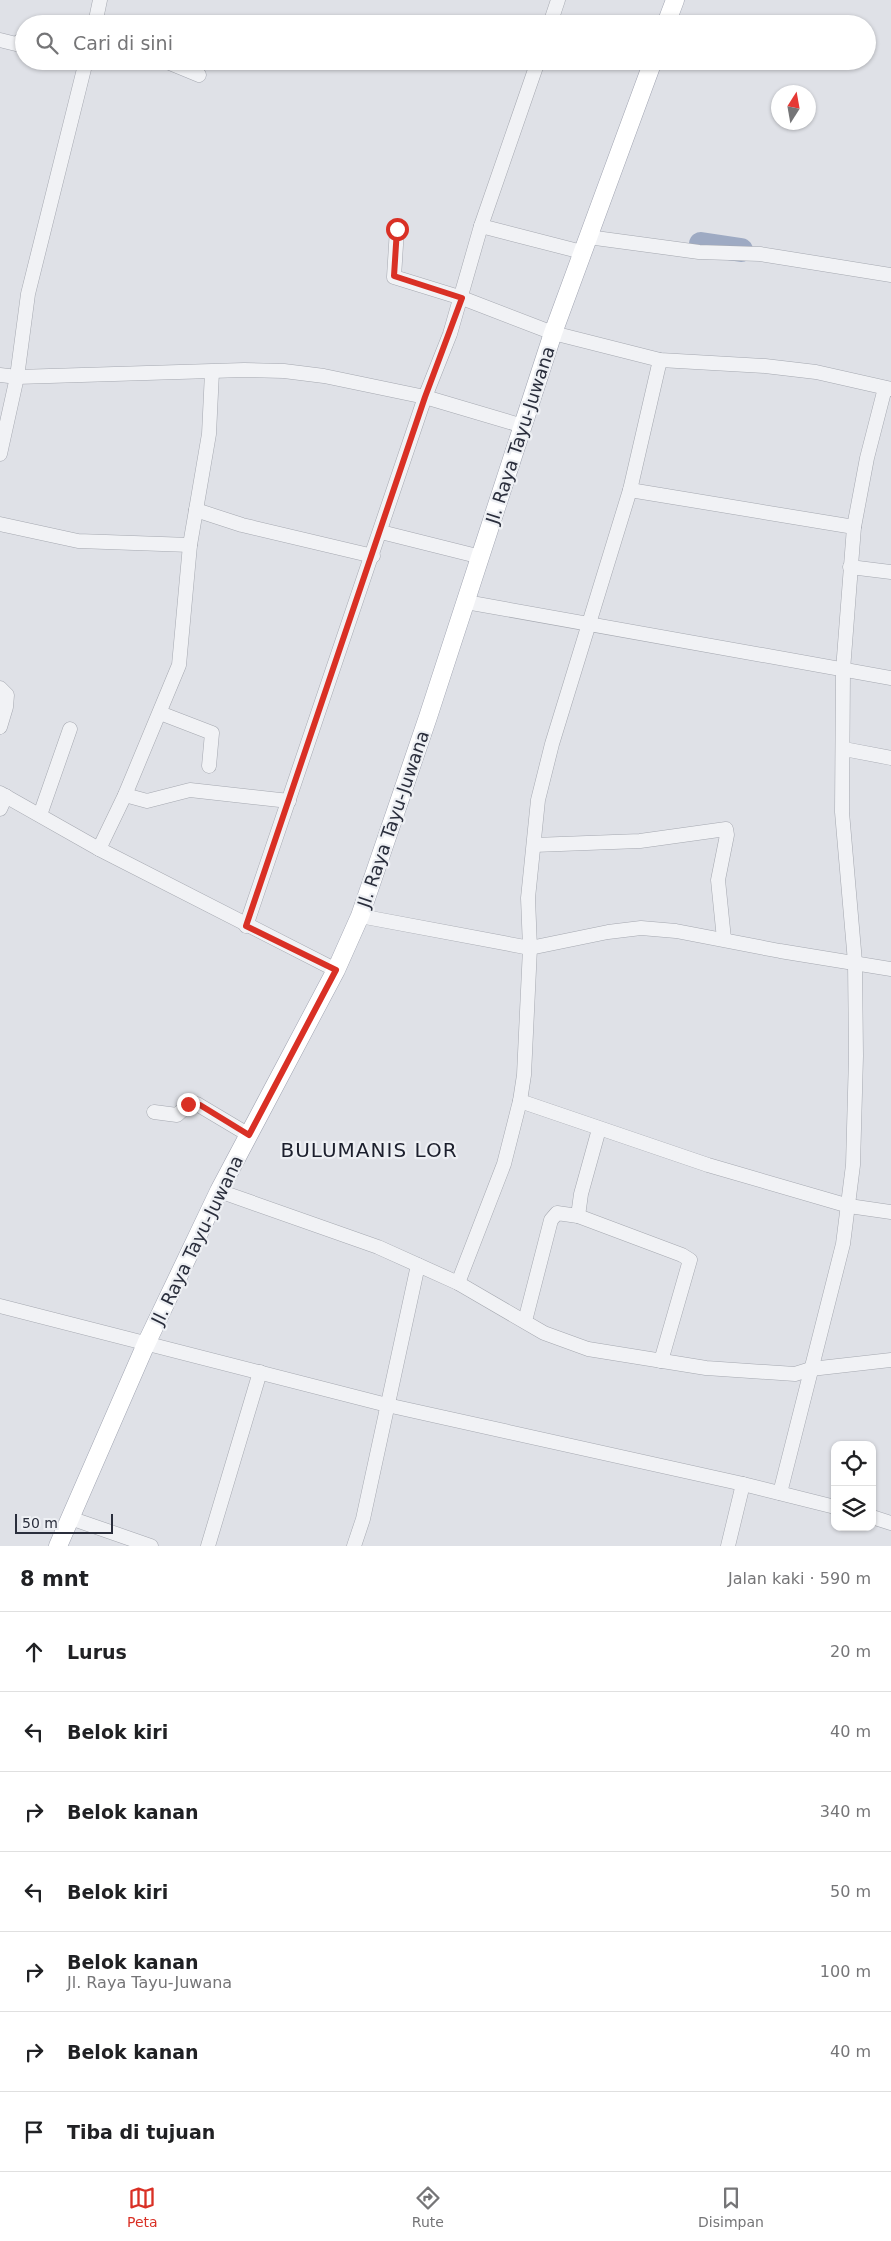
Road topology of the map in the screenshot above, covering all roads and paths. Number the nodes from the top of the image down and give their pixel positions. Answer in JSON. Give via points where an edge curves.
{"nodes":[{"id":1,"x":100,"y":0,"type":"edge"},
{"id":2,"x":558,"y":0,"type":"edge"},
{"id":3,"x":675,"y":0,"type":"edge"},
{"id":4,"x":97,"y":15,"type":"edge"},
{"id":5,"x":553,"y":15,"type":"edge"},
{"id":6,"x":669,"y":15,"type":"edge"},
{"id":7,"x":0,"y":40,"type":"edge"},
{"id":8,"x":15,"y":44,"type":"edge"},
{"id":9,"x":84,"y":70,"type":"edge"},
{"id":10,"x":187,"y":70,"type":"edge"},
{"id":11,"x":535,"y":70,"type":"edge"},
{"id":12,"x":650,"y":70,"type":"edge"},
{"id":13,"x":199,"y":75,"type":"dead end"},
{"id":14,"x":481,"y":226,"type":"junction"},
{"id":15,"x":397,"y":229,"type":"dead end"},
{"id":16,"x":585,"y":244,"type":"junction"},
{"id":17,"x":891,"y":275,"type":"edge"},
{"id":18,"x":462,"y":298,"type":"junction"},
{"id":19,"x":553,"y":333,"type":"junction"},
{"id":20,"x":660,"y":360,"type":"junction"},
{"id":21,"x":212,"y":372,"type":"junction"},
{"id":22,"x":0,"y":375,"type":"edge"},
{"id":23,"x":17,"y":377,"type":"junction"},
{"id":24,"x":888,"y":388,"type":"edge"},
{"id":25,"x":425,"y":397,"type":"junction"},
{"id":26,"x":523,"y":426,"type":"junction"},
{"id":27,"x":0,"y":454,"type":"edge"},
{"id":28,"x":630,"y":490,"type":"junction"},
{"id":29,"x":196,"y":510,"type":"junction"},
{"id":30,"x":0,"y":524,"type":"edge"},
{"id":31,"x":854,"y":528,"type":"junction"},
{"id":32,"x":381,"y":532,"type":"junction"},
{"id":33,"x":190,"y":545,"type":"junction"},
{"id":34,"x":373,"y":556,"type":"junction"},
{"id":35,"x":481,"y":557,"type":"junction"},
{"id":36,"x":850,"y":567,"type":"junction"},
{"id":37,"x":891,"y":572,"type":"edge"},
{"id":38,"x":466,"y":602,"type":"junction"},
{"id":39,"x":588,"y":625,"type":"junction"},
{"id":40,"x":843,"y":670,"type":"junction"},
{"id":41,"x":891,"y":678,"type":"edge"},
{"id":42,"x":0,"y":688,"type":"edge"},
{"id":43,"x":160,"y":713,"type":"junction"},
{"id":44,"x":0,"y":727,"type":"edge"},
{"id":45,"x":70,"y":729,"type":"dead end"},
{"id":46,"x":844,"y":749,"type":"junction"},
{"id":47,"x":891,"y":758,"type":"edge"},
{"id":48,"x":209,"y":766,"type":"dead end"},
{"id":49,"x":124,"y":795,"type":"junction"},
{"id":50,"x":2,"y":799,"type":"edge"},
{"id":51,"x":290,"y":800,"type":"junction"},
{"id":52,"x":40,"y":815,"type":"junction"},
{"id":53,"x":534,"y":845,"type":"junction"},
{"id":54,"x":99,"y":849,"type":"junction"},
{"id":55,"x":360,"y":916,"type":"junction"},
{"id":56,"x":246,"y":926,"type":"junction"},
{"id":57,"x":724,"y":939,"type":"junction"},
{"id":58,"x":530,"y":948,"type":"junction"},
{"id":59,"x":855,"y":962,"type":"junction"},
{"id":60,"x":891,"y":969,"type":"edge"},
{"id":61,"x":336,"y":970,"type":"junction"},
{"id":62,"x":520,"y":1101,"type":"junction"},
{"id":63,"x":154,"y":1112,"type":"dead end"},
{"id":64,"x":600,"y":1129,"type":"junction"},
{"id":65,"x":249,"y":1135,"type":"junction"},
{"id":66,"x":219,"y":1191,"type":"junction"},
{"id":67,"x":849,"y":1206,"type":"junction"},
{"id":68,"x":891,"y":1212,"type":"edge"},
{"id":69,"x":578,"y":1216,"type":"junction"},
{"id":70,"x":418,"y":1265,"type":"junction"},
{"id":71,"x":458,"y":1283,"type":"junction"},
{"id":72,"x":0,"y":1306,"type":"edge"},
{"id":73,"x":525,"y":1321,"type":"junction"},
{"id":74,"x":146,"y":1344,"type":"junction"},
{"id":75,"x":891,"y":1360,"type":"edge"},
{"id":76,"x":661,"y":1361,"type":"junction"},
{"id":77,"x":811,"y":1369,"type":"junction"},
{"id":78,"x":260,"y":1372,"type":"junction"},
{"id":79,"x":387,"y":1405,"type":"junction"},
{"id":80,"x":743,"y":1484,"type":"junction"},
{"id":81,"x":780,"y":1493,"type":"junction"},
{"id":82,"x":831,"y":1506,"type":"edge"},
{"id":83,"x":70,"y":1518,"type":"junction"},
{"id":84,"x":876,"y":1518,"type":"edge"},
{"id":85,"x":891,"y":1523,"type":"edge"},
{"id":86,"x":209,"y":1545,"type":"edge"},
{"id":87,"x":357,"y":1545,"type":"edge"},
{"id":88,"x":58,"y":1546,"type":"edge"},
{"id":89,"x":151,"y":1546,"type":"edge"},
{"id":90,"x":728,"y":1546,"type":"edge"}],
"edges":[{"from":1,"to":4,"type":"street"},
{"from":2,"to":5,"type":"street"},
{"from":3,"to":6,"type":"main road"},
{"from":7,"to":8,"type":"street"},
{"from":9,"to":23,"type":"street","via":[[28,294]]},
{"from":10,"to":13,"type":"street"},
{"from":11,"to":14,"type":"street"},
{"from":12,"to":16,"type":"main road","name":"Jl. Raya Tayu-Juwana"},
{"from":14,"to":16,"type":"street"},
{"from":14,"to":18,"type":"street"},
{"from":15,"to":18,"type":"street","via":[[394,276]]},
{"from":16,"to":17,"type":"street","via":[[760,254]]},
{"from":16,"to":19,"type":"main road","name":"Jl. Raya Tayu-Juwana"},
{"from":18,"to":19,"type":"street"},
{"from":18,"to":25,"type":"street"},
{"from":19,"to":20,"type":"street"},
{"from":19,"to":26,"type":"main road","name":"Jl. Raya Tayu-Juwana"},
{"from":20,"to":24,"type":"street","via":[[816,372]]},
{"from":20,"to":28,"type":"street"},
{"from":21,"to":23,"type":"street"},
{"from":21,"to":25,"type":"street","via":[[252,370],[324,376]]},
{"from":21,"to":29,"type":"street","via":[[209,434]]},
{"from":22,"to":23,"type":"street"},
{"from":23,"to":27,"type":"street"},
{"from":24,"to":31,"type":"street","via":[[868,458]]},
{"from":25,"to":26,"type":"street"},
{"from":25,"to":32,"type":"street"},
{"from":26,"to":35,"type":"main road","name":"Jl. Raya Tayu-Juwana"},
{"from":28,"to":31,"type":"street"},
{"from":28,"to":39,"type":"street"},
{"from":29,"to":33,"type":"street"},
{"from":29,"to":34,"type":"street","via":[[236,524]]},
{"from":30,"to":33,"type":"street","via":[[78,541]]},
{"from":31,"to":36,"type":"street"},
{"from":32,"to":34,"type":"street"},
{"from":32,"to":35,"type":"street"},
{"from":33,"to":43,"type":"street","via":[[179,666]]},
{"from":34,"to":51,"type":"street"},
{"from":35,"to":38,"type":"main road","name":"Jl. Raya Tayu-Juwana"},
{"from":36,"to":37,"type":"street"},
{"from":36,"to":40,"type":"street"},
{"from":38,"to":39,"type":"street"},
{"from":38,"to":55,"type":"main road","name":"Jl. Raya Tayu-Juwana"},
{"from":39,"to":40,"type":"street"},
{"from":39,"to":53,"type":"street","via":[[538,800]]},
{"from":40,"to":41,"type":"street"},
{"from":40,"to":46,"type":"street"},
{"from":42,"to":44,"type":"street","via":[[7,695]]},
{"from":43,"to":48,"type":"street","via":[[211,731]]},
{"from":43,"to":49,"type":"street"},
{"from":45,"to":52,"type":"street"},
{"from":46,"to":47,"type":"street"},
{"from":46,"to":59,"type":"street","via":[[842,812]]},
{"from":49,"to":51,"type":"street","via":[[147,801],[190,790]]},
{"from":49,"to":54,"type":"street"},
{"from":50,"to":52,"type":"street"},
{"from":51,"to":56,"type":"street"},
{"from":52,"to":54,"type":"street"},
{"from":53,"to":57,"type":"street","via":[[640,841],[726,829],[728,835],[718,880]]},
{"from":53,"to":58,"type":"street","via":[[528,898]]},
{"from":54,"to":56,"type":"street"},
{"from":55,"to":58,"type":"street"},
{"from":55,"to":61,"type":"main road","name":"Jl. Raya Tayu-Juwana"},
{"from":56,"to":61,"type":"street"},
{"from":57,"to":58,"type":"street","via":[[641,928]]},
{"from":57,"to":59,"type":"street"},
{"from":58,"to":62,"type":"street"},
{"from":59,"to":60,"type":"street"},
{"from":59,"to":67,"type":"street","via":[[856,1056]]},
{"from":61,"to":65,"type":"main road","name":"Jl. Raya Tayu-Juwana"},
{"from":62,"to":64,"type":"street"},
{"from":62,"to":71,"type":"street","via":[[504,1164]]},
{"from":63,"to":65,"type":"street","via":[[177,1115],[188,1104],[197,1104]]},
{"from":64,"to":67,"type":"street"},
{"from":64,"to":69,"type":"street"},
{"from":65,"to":66,"type":"main road","name":"Jl. Raya Tayu-Juwana"},
{"from":66,"to":70,"type":"street","via":[[378,1247]]},
{"from":66,"to":74,"type":"main road","name":"Jl. Raya Tayu-Juwana"},
{"from":67,"to":68,"type":"street"},
{"from":67,"to":77,"type":"street","via":[[843,1244]]},
{"from":69,"to":73,"type":"street","via":[[557,1213],[551,1220]]},
{"from":69,"to":76,"type":"street","via":[[690,1260]]},
{"from":70,"to":71,"type":"street"},
{"from":70,"to":79,"type":"street"},
{"from":71,"to":73,"type":"street"},
{"from":72,"to":74,"type":"street"},
{"from":73,"to":76,"type":"street","via":[[544,1333],[588,1349]]},
{"from":74,"to":78,"type":"street"},
{"from":74,"to":83,"type":"main road","name":"Jl. Raya Tayu-Juwana"},
{"from":75,"to":77,"type":"street"},
{"from":76,"to":77,"type":"street","via":[[749,1372],[795,1374]]},
{"from":77,"to":81,"type":"street"},
{"from":78,"to":79,"type":"street"},
{"from":78,"to":86,"type":"street"},
{"from":79,"to":80,"type":"street"},
{"from":79,"to":87,"type":"street"},
{"from":80,"to":81,"type":"street"},
{"from":80,"to":90,"type":"street"},
{"from":81,"to":82,"type":"street"},
{"from":83,"to":88,"type":"main road","name":"Jl. Raya Tayu-Juwana"},
{"from":83,"to":89,"type":"street"},
{"from":84,"to":85,"type":"street"}]}
